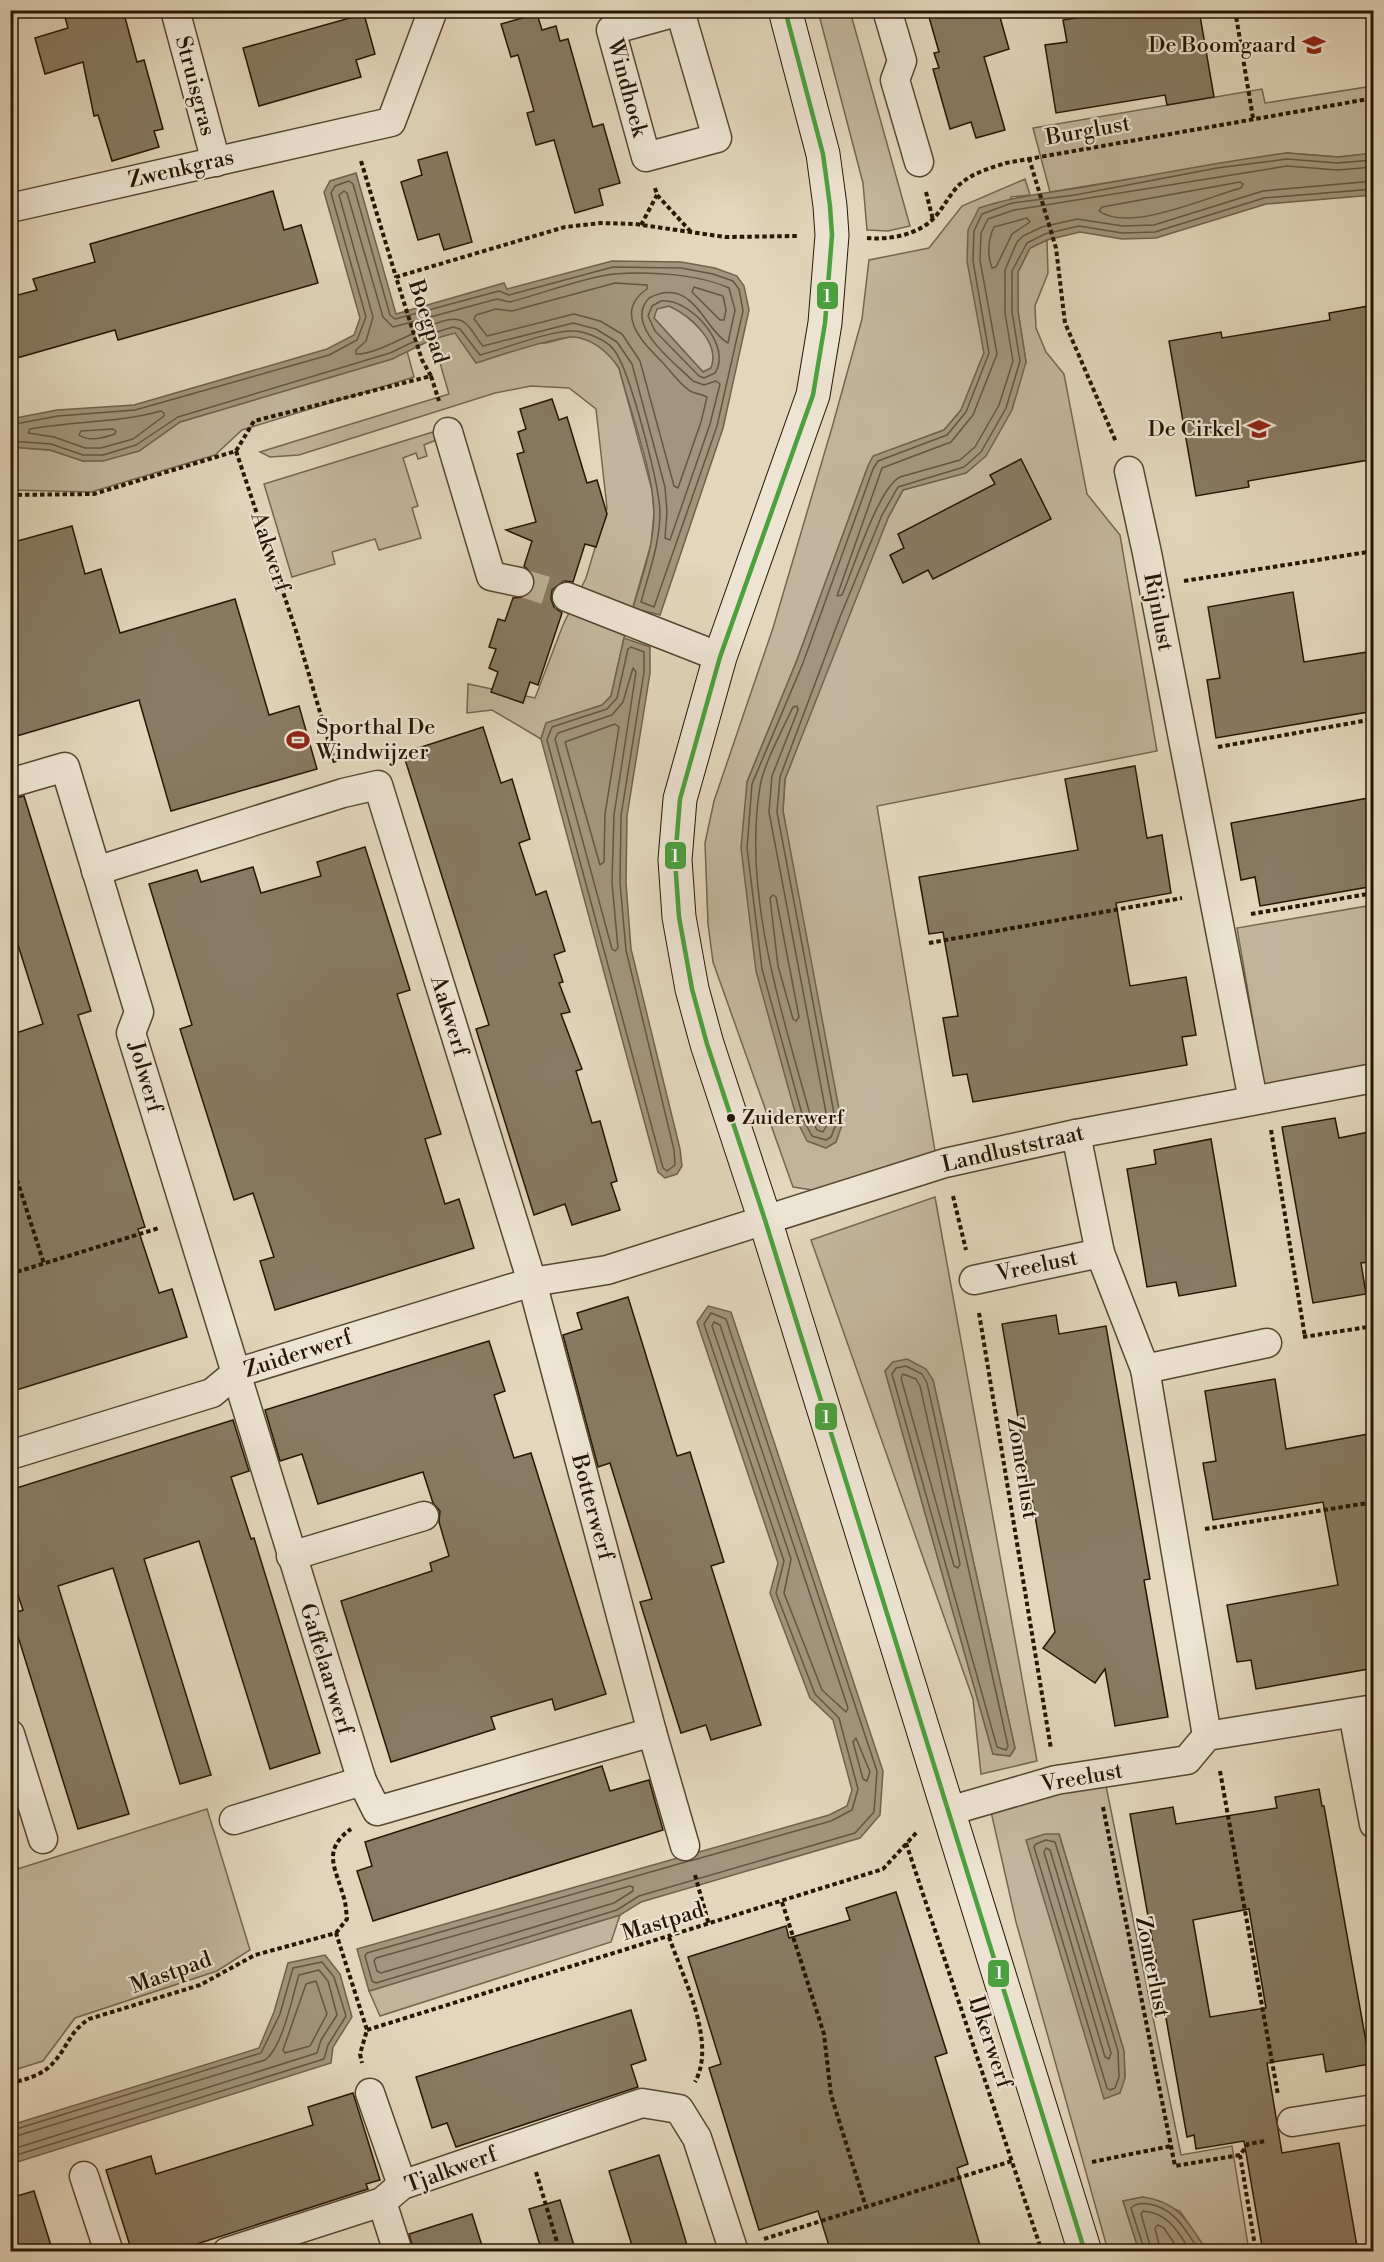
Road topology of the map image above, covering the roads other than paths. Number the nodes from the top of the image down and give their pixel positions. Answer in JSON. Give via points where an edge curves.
{"nodes":[{"id":1,"x":175,"y":10,"type":"edge"},
{"id":2,"x":433,"y":10,"type":"edge"},
{"id":3,"x":785,"y":10,"type":"edge"},
{"id":4,"x":887,"y":10,"type":"edge"},
{"id":5,"x":681,"y":11,"type":"edge"},
{"id":6,"x":216,"y":162,"type":"junction"},
{"id":7,"x":919,"y":162,"type":"dead end"},
{"id":8,"x":10,"y":208,"type":"edge"},
{"id":9,"x":448,"y":432,"type":"dead end"},
{"id":10,"x":1129,"y":471,"type":"road end"},
{"id":11,"x":519,"y":582,"type":"tunnel mouth"},
{"id":12,"x":567,"y":597,"type":"tunnel mouth"},
{"id":13,"x":720,"y":657,"type":"junction"},
{"id":14,"x":10,"y":783,"type":"edge"},
{"id":15,"x":96,"y":871,"type":"junction"},
{"id":16,"x":1374,"y":1078,"type":"edge"},
{"id":17,"x":1259,"y":1099,"type":"junction"},
{"id":18,"x":1076,"y":1134,"type":"junction"},
{"id":19,"x":765,"y":1220,"type":"junction"},
{"id":20,"x":1100,"y":1253,"type":"junction"},
{"id":21,"x":974,"y":1280,"type":"road end"},
{"id":22,"x":532,"y":1282,"type":"junction"},
{"id":23,"x":1267,"y":1343,"type":"road end"},
{"id":24,"x":1145,"y":1369,"type":"junction"},
{"id":25,"x":236,"y":1373,"type":"junction"},
{"id":26,"x":10,"y":1455,"type":"edge"},
{"id":27,"x":424,"y":1516,"type":"dead end"},
{"id":28,"x":291,"y":1556,"type":"junction"},
{"id":29,"x":1363,"y":1711,"type":"edge"},
{"id":30,"x":652,"y":1732,"type":"junction"},
{"id":31,"x":10,"y":1734,"type":"edge"},
{"id":32,"x":1210,"y":1736,"type":"junction"},
{"id":33,"x":362,"y":1781,"type":"junction"},
{"id":34,"x":949,"y":1811,"type":"junction"},
{"id":35,"x":234,"y":1820,"type":"dead end"},
{"id":36,"x":1374,"y":1824,"type":"edge"},
{"id":37,"x":43,"y":1839,"type":"dead end"},
{"id":38,"x":686,"y":1846,"type":"dead end"},
{"id":39,"x":370,"y":2093,"type":"road end"},
{"id":40,"x":1374,"y":2109,"type":"edge"},
{"id":41,"x":1285,"y":2112,"type":"road end"},
{"id":42,"x":84,"y":2176,"type":"dead end"},
{"id":43,"x":392,"y":2194,"type":"junction"},
{"id":44,"x":734,"y":2250,"type":"edge"},
{"id":45,"x":109,"y":2252,"type":"edge"},
{"id":46,"x":227,"y":2252,"type":"edge"},
{"id":47,"x":398,"y":2252,"type":"edge"},
{"id":48,"x":1085,"y":2252,"type":"edge"}],
"edges":[{"from":1,"to":6,"type":"street","name":"Struisgras"},
{"from":2,"to":6,"type":"street","name":"Zwenkgras","via":[[391,122]]},
{"from":3,"to":13,"type":"street","via":[[823,154],[832,234],[825,323],[813,395]]},
{"from":4,"to":7,"type":"street","via":[[902,61],[895,80]]},
{"from":5,"to":5,"type":"street","name":"Windhoek","via":[[611,30],[646,157],[717,138]]},
{"from":6,"to":8,"type":"street","name":"Zwenkgras"},
{"from":9,"to":11,"type":"street","via":[[491,576]]},
{"from":10,"to":17,"type":"street","name":"Rijnlust","via":[[1215,906]]},
{"from":12,"to":13,"type":"street"},
{"from":13,"to":19,"type":"street","via":[[680,799],[675,860],[679,917],[707,1044]]},
{"from":14,"to":15,"type":"street","name":"Jolwerf","via":[[64,767]]},
{"from":15,"to":22,"type":"street","name":"Aakwerf","via":[[378,785]]},
{"from":15,"to":25,"type":"street","name":"Jolwerf","via":[[139,1012],[131,1033]]},
{"from":16,"to":17,"type":"street","name":"Landluststraat"},
{"from":17,"to":18,"type":"street","name":"Landluststraat"},
{"from":18,"to":19,"type":"street","name":"Landluststraat","via":[[945,1163]]},
{"from":18,"to":20,"type":"street","name":"Vreelust"},
{"from":19,"to":22,"type":"street","name":"Zuiderwerf","via":[[607,1270]]},
{"from":19,"to":34,"type":"street"},
{"from":20,"to":21,"type":"street","name":"Vreelust"},
{"from":20,"to":24,"type":"street","name":"Vreelust"},
{"from":22,"to":25,"type":"street","name":"Zuiderwerf"},
{"from":22,"to":30,"type":"street","name":"Botterwerf"},
{"from":23,"to":24,"type":"street"},
{"from":24,"to":32,"type":"street","name":"Vreelust"},
{"from":25,"to":26,"type":"street","name":"Zuiderwerf","via":[[212,1393]]},
{"from":25,"to":28,"type":"street","name":"Gaffelaarwerf"},
{"from":27,"to":28,"type":"street"},
{"from":28,"to":33,"type":"street","name":"Gaffelaarwerf"},
{"from":29,"to":32,"type":"street"},
{"from":29,"to":36,"type":"street"},
{"from":30,"to":33,"type":"street","name":"Gaffelaarwerf","via":[[377,1811]]},
{"from":30,"to":38,"type":"street","name":"Botterwerf"},
{"from":31,"to":37,"type":"street"},
{"from":32,"to":34,"type":"street","name":"Vreelust","via":[[1187,1760],[1056,1779]]},
{"from":33,"to":35,"type":"street"},
{"from":34,"to":48,"type":"street"},
{"from":39,"to":43,"type":"street"},
{"from":40,"to":41,"type":"street"},
{"from":42,"to":45,"type":"street"},
{"from":43,"to":44,"type":"street","name":"Tjalkwerf","via":[[642,2103],[680,2109],[697,2138]]},
{"from":43,"to":46,"type":"street","name":"Tjalkwerf"},
{"from":43,"to":47,"type":"street"}]}
